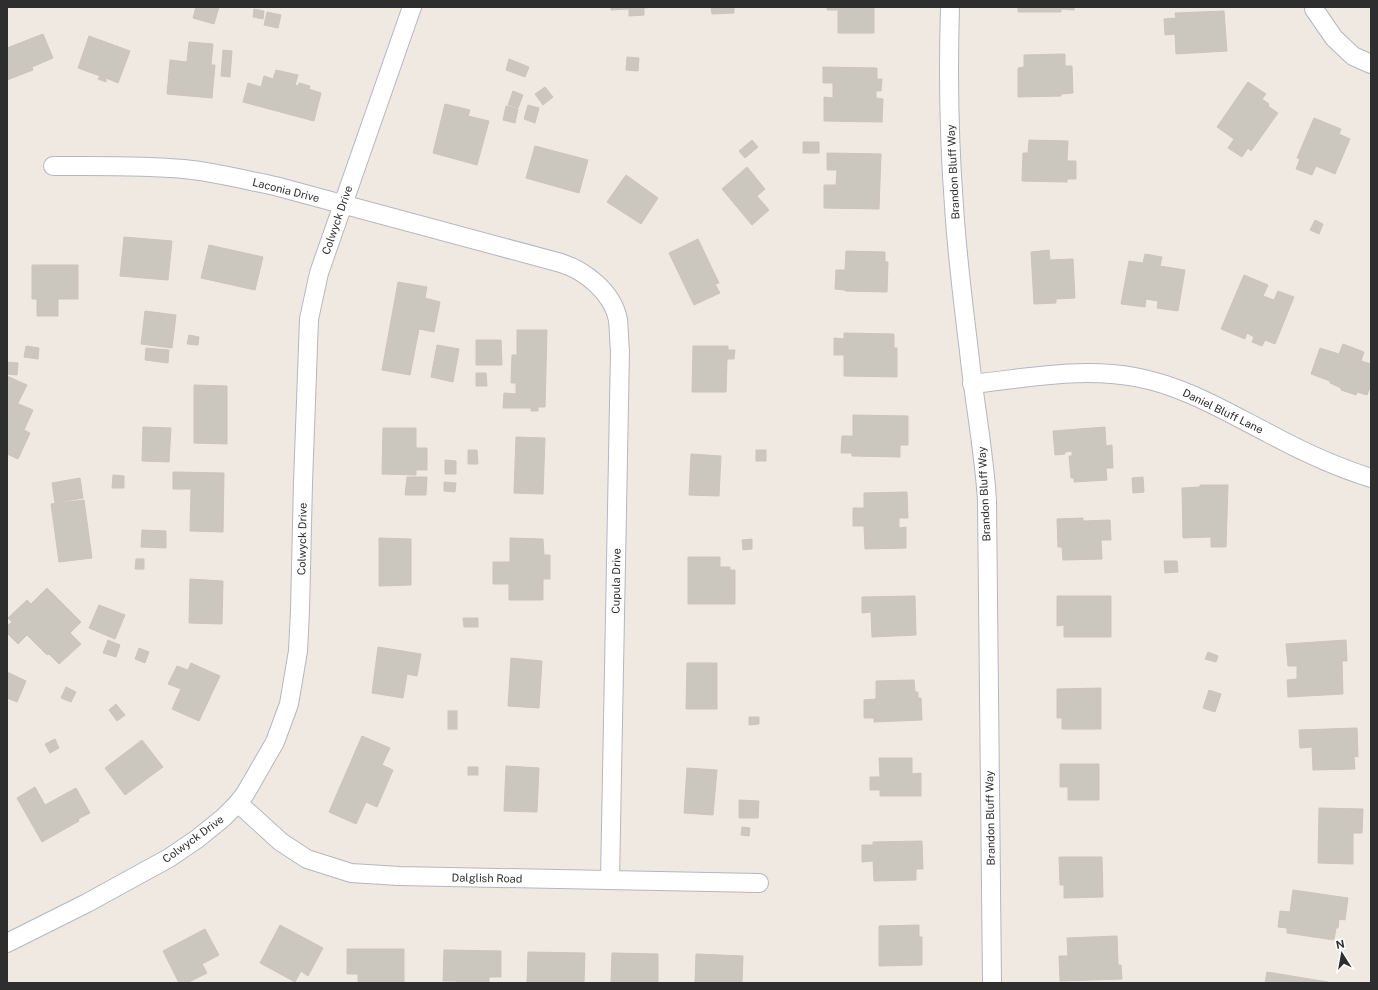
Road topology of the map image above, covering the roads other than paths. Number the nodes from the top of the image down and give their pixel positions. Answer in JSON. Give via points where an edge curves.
{"nodes":[{"id":1,"x":412,"y":7,"type":"edge"},
{"id":2,"x":950,"y":7,"type":"edge"},
{"id":3,"x":1314,"y":9,"type":"dead end"},
{"id":4,"x":1371,"y":64,"type":"edge"},
{"id":5,"x":53,"y":166,"type":"dead end"},
{"id":6,"x":342,"y":205,"type":"junction"},
{"id":7,"x":600,"y":287,"type":"joint"},
{"id":8,"x":972,"y":384,"type":"junction"},
{"id":9,"x":1371,"y":478,"type":"edge"},
{"id":10,"x":238,"y":803,"type":"junction"},
{"id":11,"x":610,"y":880,"type":"junction"},
{"id":12,"x":759,"y":883,"type":"dead end"},
{"id":13,"x":7,"y":943,"type":"edge"},
{"id":14,"x":992,"y":983,"type":"edge"}],
"edges":[{"from":1,"to":6,"type":"street","name":"Colwyck Drive"},
{"from":2,"to":8,"type":"street","name":"Brandon Bluff Way","via":[[948,61],[953,199]]},
{"from":3,"to":4,"type":"street","via":[[1334,38],[1353,56]]},
{"from":5,"to":6,"type":"street","name":"Laconia Drive","via":[[186,169],[275,186]]},
{"from":6,"to":7,"type":"street","name":"Laconia Drive","via":[[561,263],[575,268]]},
{"from":6,"to":10,"type":"street","name":"Colwyck Drive","via":[[319,273],[309,319],[300,611],[298,651],[290,704],[275,742]]},
{"from":7,"to":11,"type":"street","name":"Cupula Drive","via":[[613,305],[618,319],[620,351]]},
{"from":8,"to":9,"type":"street","name":"Daniel Bluff Lane","via":[[1073,372],[1104,373],[1157,382],[1195,395],[1309,454]]},
{"from":8,"to":14,"type":"street","name":"Brandon Bluff Way","via":[[982,442],[987,501]]},
{"from":10,"to":11,"type":"street","name":"Dalglish Road","via":[[281,842],[307,859],[351,873]]},
{"from":10,"to":13,"type":"street","name":"Colwyck Drive","via":[[218,822],[169,858],[88,903]]},
{"from":11,"to":12,"type":"street","name":"Dalglish Road"}]}
